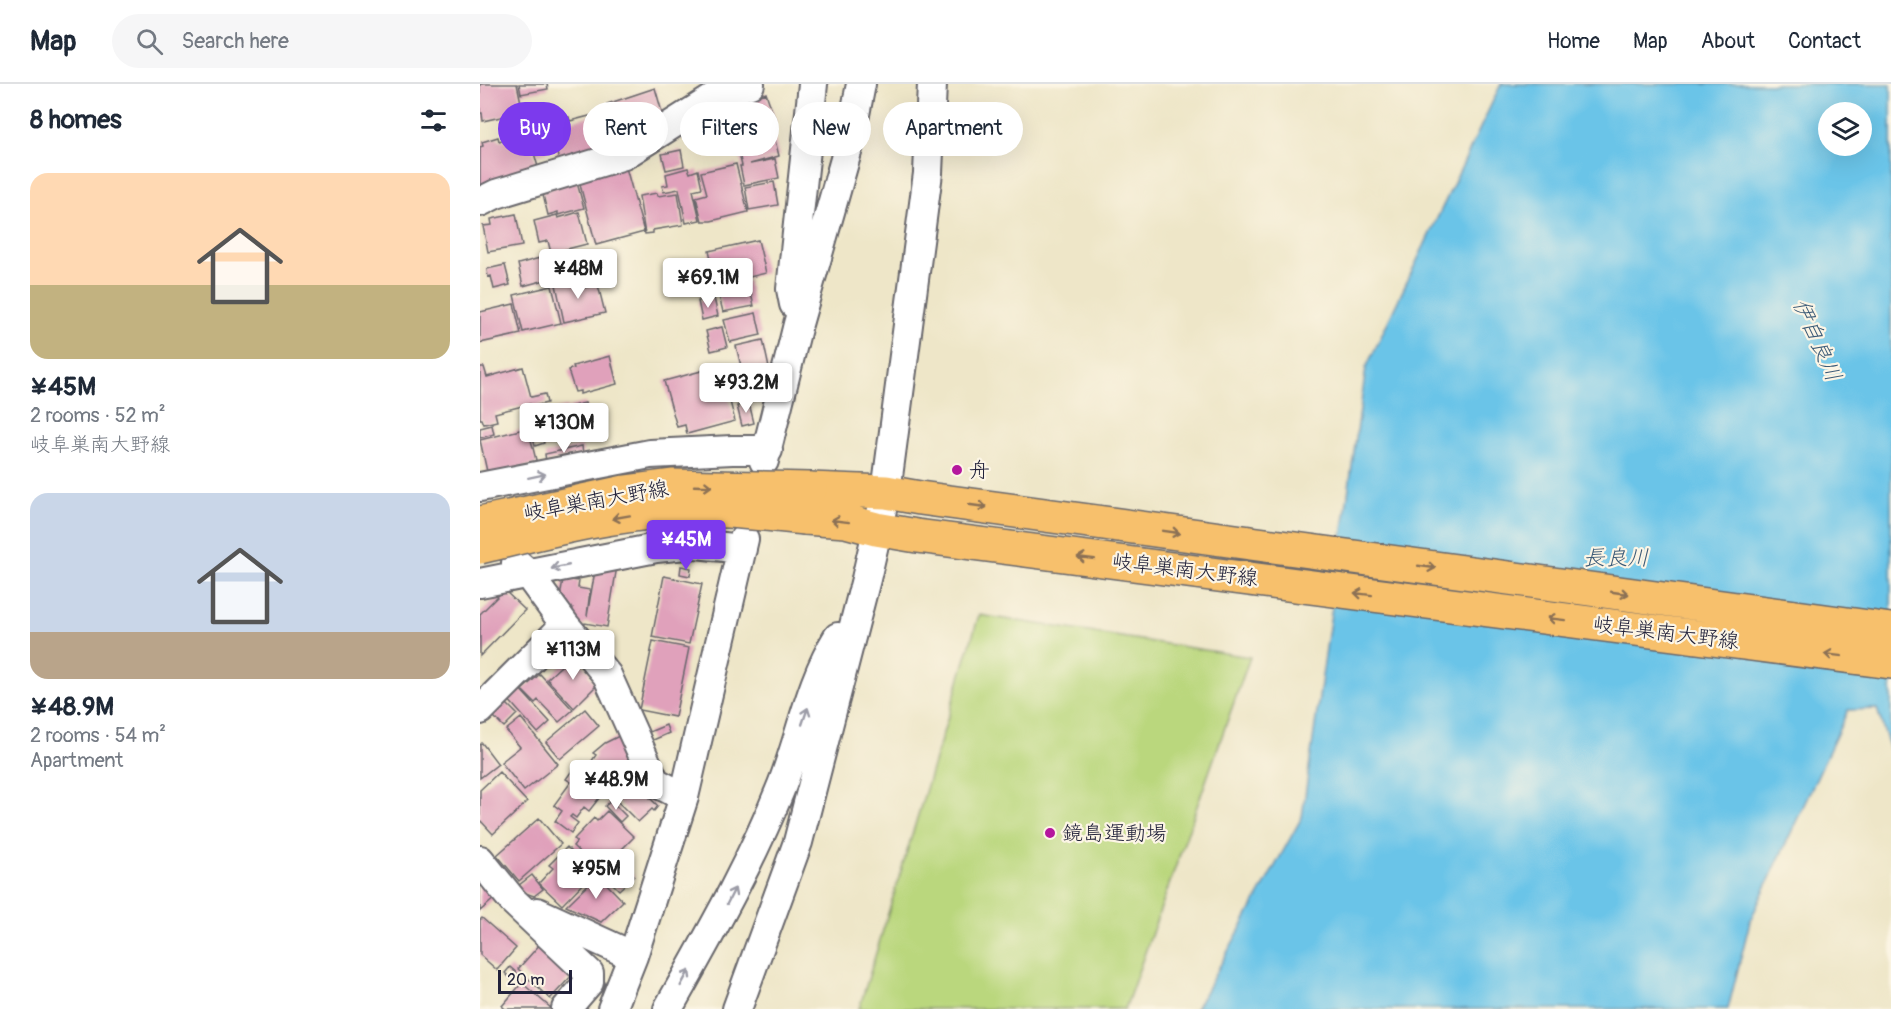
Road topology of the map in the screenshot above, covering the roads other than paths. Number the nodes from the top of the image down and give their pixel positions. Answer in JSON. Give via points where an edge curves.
{"nodes":[{"id":1,"x":750,"y":84,"type":"edge"},
{"id":2,"x":813,"y":84,"type":"edge"},
{"id":3,"x":861,"y":84,"type":"edge"},
{"id":4,"x":932,"y":84,"type":"edge"},
{"id":5,"x":480,"y":202,"type":"edge"},
{"id":6,"x":798,"y":324,"type":"junction"},
{"id":7,"x":480,"y":487,"type":"edge"},
{"id":8,"x":885,"y":492,"type":"junction"},
{"id":9,"x":807,"y":503,"type":"junction"},
{"id":10,"x":480,"y":523,"type":"edge"},
{"id":11,"x":876,"y":529,"type":"junction"},
{"id":12,"x":480,"y":547,"type":"edge"},
{"id":13,"x":521,"y":567,"type":"junction"},
{"id":14,"x":480,"y":583,"type":"edge"},
{"id":15,"x":858,"y":604,"type":"junction"},
{"id":16,"x":565,"y":624,"type":"junction"},
{"id":17,"x":1891,"y":630,"type":"edge"},
{"id":18,"x":1891,"y":662,"type":"edge"},
{"id":19,"x":480,"y":710,"type":"edge"},
{"id":20,"x":684,"y":797,"type":"junction"},
{"id":21,"x":480,"y":860,"type":"edge"},
{"id":22,"x":513,"y":901,"type":"junction"},
{"id":23,"x":633,"y":956,"type":"junction"},
{"id":24,"x":616,"y":999,"type":"edge"},
{"id":25,"x":566,"y":1009,"type":"edge"},
{"id":26,"x":597,"y":1009,"type":"edge"},
{"id":27,"x":668,"y":1009,"type":"edge"},
{"id":28,"x":737,"y":1009,"type":"edge"}],
"edges":[{"from":1,"to":5,"type":"street","via":[[717,96],[624,156]]},
{"from":2,"to":6,"type":"street","via":[[791,289]]},
{"from":3,"to":6,"type":"street","via":[[849,145]]},
{"from":4,"to":8,"type":"street","via":[[928,173]]},
{"from":7,"to":6,"type":"street","one_way":true,"via":[[650,454],[732,450],[766,455]]},
{"from":8,"to":9,"type":"main road","name":"岐阜巣南大野線"},
{"from":8,"to":11,"type":"street"},
{"from":8,"to":17,"type":"main road","name":"岐阜巣南大野線","one_way":true},
{"from":10,"to":9,"type":"main road","name":"岐阜巣南大野線","one_way":true,"bridge":true,"via":[[625,492],[672,486]]},
{"from":11,"to":9,"type":"main road","name":"岐阜巣南大野線","one_way":true,"via":[[846,521]]},
{"from":9,"to":12,"type":"main road","name":"岐阜巣南大野線","one_way":true,"bridge":true,"via":[[644,513]]},
{"from":11,"to":15,"type":"street"},
{"from":18,"to":11,"type":"main road","name":"岐阜巣南大野線","one_way":true},
{"from":13,"to":14,"type":"street"},
{"from":13,"to":16,"type":"street"},
{"from":20,"to":13,"type":"street","one_way":true,"via":[[743,544],[656,548]]},
{"from":27,"to":15,"type":"street","one_way":true,"via":[[732,896],[782,785],[825,658]]},
{"from":15,"to":28,"type":"street","via":[[798,842]]},
{"from":16,"to":19,"type":"street"},
{"from":16,"to":20,"type":"street","via":[[607,675],[655,782]]},
{"from":20,"to":23,"type":"street"},
{"from":21,"to":22,"type":"street"},
{"from":22,"to":23,"type":"street"},
{"from":22,"to":25,"type":"street","via":[[589,973],[589,982]]},
{"from":23,"to":24,"type":"street"},
{"from":24,"to":26,"type":"street"}]}
